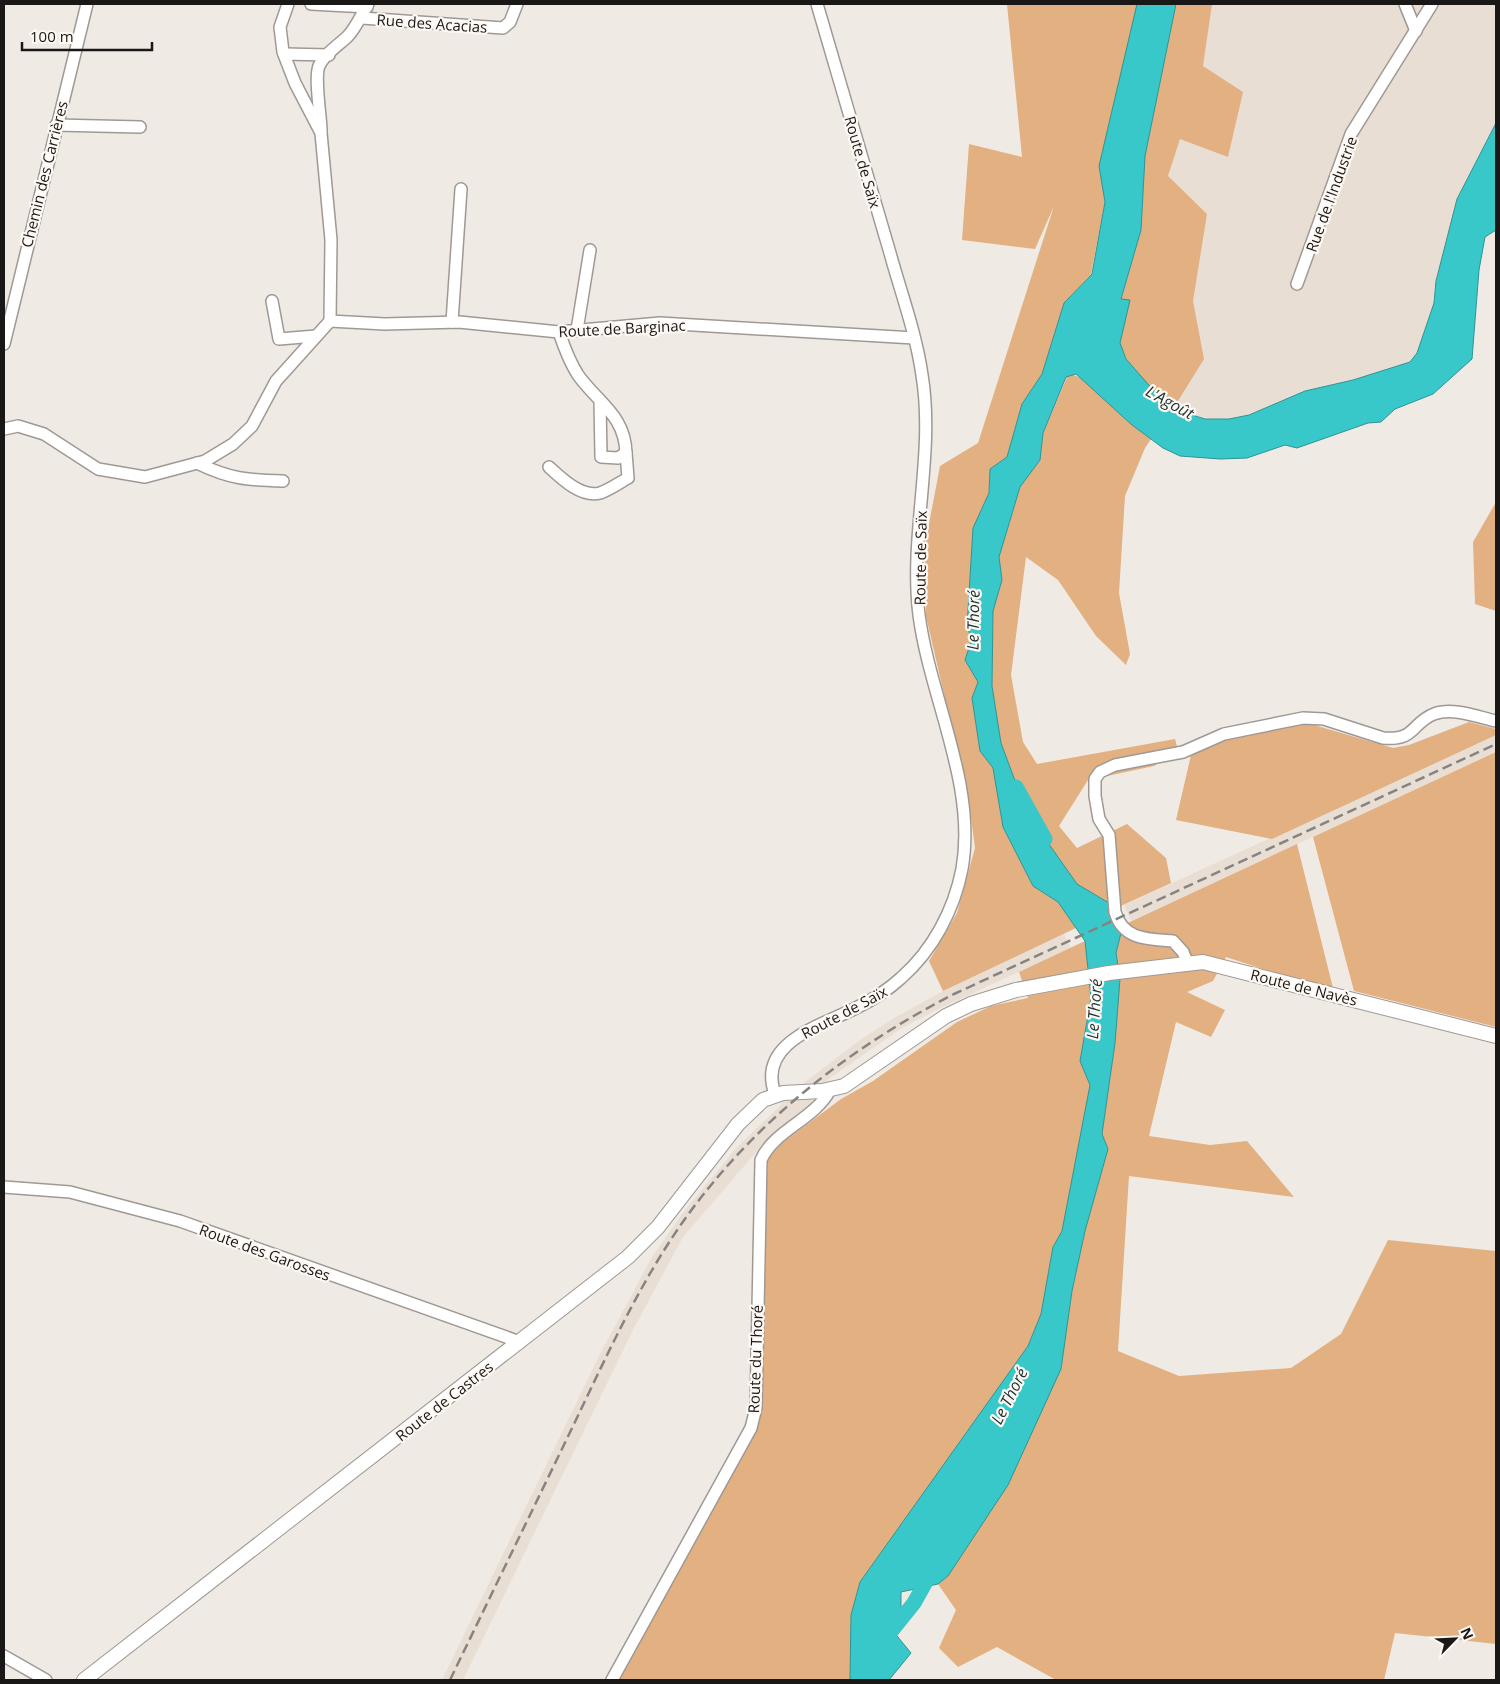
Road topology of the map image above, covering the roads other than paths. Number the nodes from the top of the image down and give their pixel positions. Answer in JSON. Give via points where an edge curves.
{"nodes":[{"id":1,"x":87,"y":4,"type":"edge"},
{"id":2,"x":288,"y":4,"type":"edge"},
{"id":3,"x":311,"y":4,"type":"edge"},
{"id":4,"x":516,"y":4,"type":"edge"},
{"id":5,"x":817,"y":4,"type":"edge"},
{"id":6,"x":1405,"y":4,"type":"edge"},
{"id":7,"x":1432,"y":4,"type":"edge"},
{"id":8,"x":368,"y":5,"type":"edge"},
{"id":9,"x":362,"y":18,"type":"junction"},
{"id":10,"x":1416,"y":31,"type":"junction"},
{"id":11,"x":284,"y":54,"type":"junction"},
{"id":12,"x":329,"y":55,"type":"junction"},
{"id":13,"x":56,"y":125,"type":"junction"},
{"id":14,"x":140,"y":127,"type":"dead end"},
{"id":15,"x":321,"y":133,"type":"junction"},
{"id":16,"x":461,"y":189,"type":"dead end"},
{"id":17,"x":590,"y":250,"type":"dead end"},
{"id":18,"x":1297,"y":284,"type":"dead end"},
{"id":19,"x":272,"y":301,"type":"dead end"},
{"id":20,"x":330,"y":322,"type":"junction"},
{"id":21,"x":452,"y":322,"type":"junction"},
{"id":22,"x":578,"y":330,"type":"junction"},
{"id":23,"x":559,"y":332,"type":"junction"},
{"id":24,"x":316,"y":336,"type":"junction"},
{"id":25,"x":914,"y":338,"type":"junction"},
{"id":26,"x":4,"y":344,"type":"edge"},
{"id":27,"x":600,"y":401,"type":"junction"},
{"id":28,"x":4,"y":429,"type":"edge"},
{"id":29,"x":626,"y":453,"type":"junction"},
{"id":30,"x":196,"y":463,"type":"junction"},
{"id":31,"x":549,"y":467,"type":"dead end"},
{"id":32,"x":283,"y":481,"type":"dead end"},
{"id":33,"x":1496,"y":721,"type":"edge"},
{"id":34,"x":1188,"y":964,"type":"junction"},
{"id":35,"x":1496,"y":1036,"type":"edge"},
{"id":36,"x":830,"y":1090,"type":"junction"},
{"id":37,"x":776,"y":1094,"type":"junction"},
{"id":38,"x":4,"y":1187,"type":"edge"},
{"id":39,"x":520,"y":1342,"type":"junction"},
{"id":40,"x":4,"y":1656,"type":"edge"},
{"id":41,"x":46,"y":1680,"type":"edge"},
{"id":42,"x":84,"y":1680,"type":"edge"},
{"id":43,"x":612,"y":1680,"type":"edge"}],
"edges":[{"from":1,"to":13,"type":"street","name":"Chemin des Carrières"},
{"from":2,"to":11,"type":"street","via":[[280,27]]},
{"from":3,"to":8,"type":"street"},
{"from":4,"to":9,"type":"street","name":"Rue des Acacias","via":[[510,22],[504,28]]},
{"from":5,"to":25,"type":"street","name":"Route de Saïx"},
{"from":6,"to":10,"type":"street"},
{"from":7,"to":10,"type":"street","name":"Rue de l'Industrie"},
{"from":8,"to":9,"type":"street"},
{"from":9,"to":12,"type":"street"},
{"from":10,"to":18,"type":"street","name":"Rue de l'Industrie","via":[[1351,134]]},
{"from":11,"to":12,"type":"street"},
{"from":11,"to":15,"type":"street","via":[[294,83]]},
{"from":12,"to":15,"type":"street","via":[[319,66],[317,83]]},
{"from":13,"to":14,"type":"street"},
{"from":13,"to":26,"type":"street","name":"Chemin des Carrières"},
{"from":15,"to":20,"type":"street","via":[[331,240]]},
{"from":16,"to":21,"type":"street"},
{"from":17,"to":22,"type":"street"},
{"from":19,"to":24,"type":"street","via":[[279,339]]},
{"from":20,"to":21,"type":"street","name":"Route de Barginac"},
{"from":20,"to":24,"type":"street"},
{"from":21,"to":23,"type":"street","name":"Route de Barginac"},
{"from":22,"to":23,"type":"street","name":"Route de Barginac"},
{"from":22,"to":25,"type":"street","name":"Route de Barginac","via":[[660,323]]},
{"from":23,"to":27,"type":"street","via":[[565,352],[578,375]]},
{"from":24,"to":30,"type":"street","via":[[276,381],[252,426],[233,444]]},
{"from":25,"to":37,"type":"street","name":"Route de Saïx","via":[[925,403],[917,593],[925,646],[962,796],[962,867],[944,922],[918,960],[869,1002],[816,1026],[790,1042],[775,1065],[773,1089]]},
{"from":27,"to":29,"type":"street","via":[[626,436]]},
{"from":27,"to":29,"type":"street","via":[[600,457],[618,458]]},
{"from":28,"to":30,"type":"street","via":[[18,426],[44,434],[98,469],[145,477]]},
{"from":29,"to":31,"type":"street","via":[[628,478],[598,493],[580,490]]},
{"from":30,"to":32,"type":"street","via":[[222,475],[247,480]]},
{"from":33,"to":34,"type":"street","via":[[1443,712],[1428,717],[1406,736],[1392,739],[1324,719],[1303,718],[1224,734],[1183,752],[1116,765],[1100,772],[1095,779],[1094,796],[1099,818],[1109,834],[1117,921],[1140,939],[1173,941]]},
{"from":34,"to":35,"type":"main road","name":"Route de Navès","via":[[1203,962],[1231,968]]},
{"from":34,"to":36,"type":"main road","name":"Route de Navès","via":[[1109,973],[1001,994],[958,1010],[923,1030],[856,1080]]},
{"from":36,"to":37,"type":"main road","name":"Route de Navès"},
{"from":36,"to":43,"type":"street","name":"Route du Thoré","via":[[813,1112],[771,1146],[761,1160],[756,1408],[751,1428]]},
{"from":37,"to":39,"type":"main road","name":"Route de Castres","via":[[763,1100],[743,1119],[643,1243]]},
{"from":38,"to":39,"type":"street","name":"Route des Garosses","via":[[70,1192],[180,1221]]},
{"from":39,"to":42,"type":"main road","name":"Route de Castres"},
{"from":40,"to":41,"type":"street"}]}
